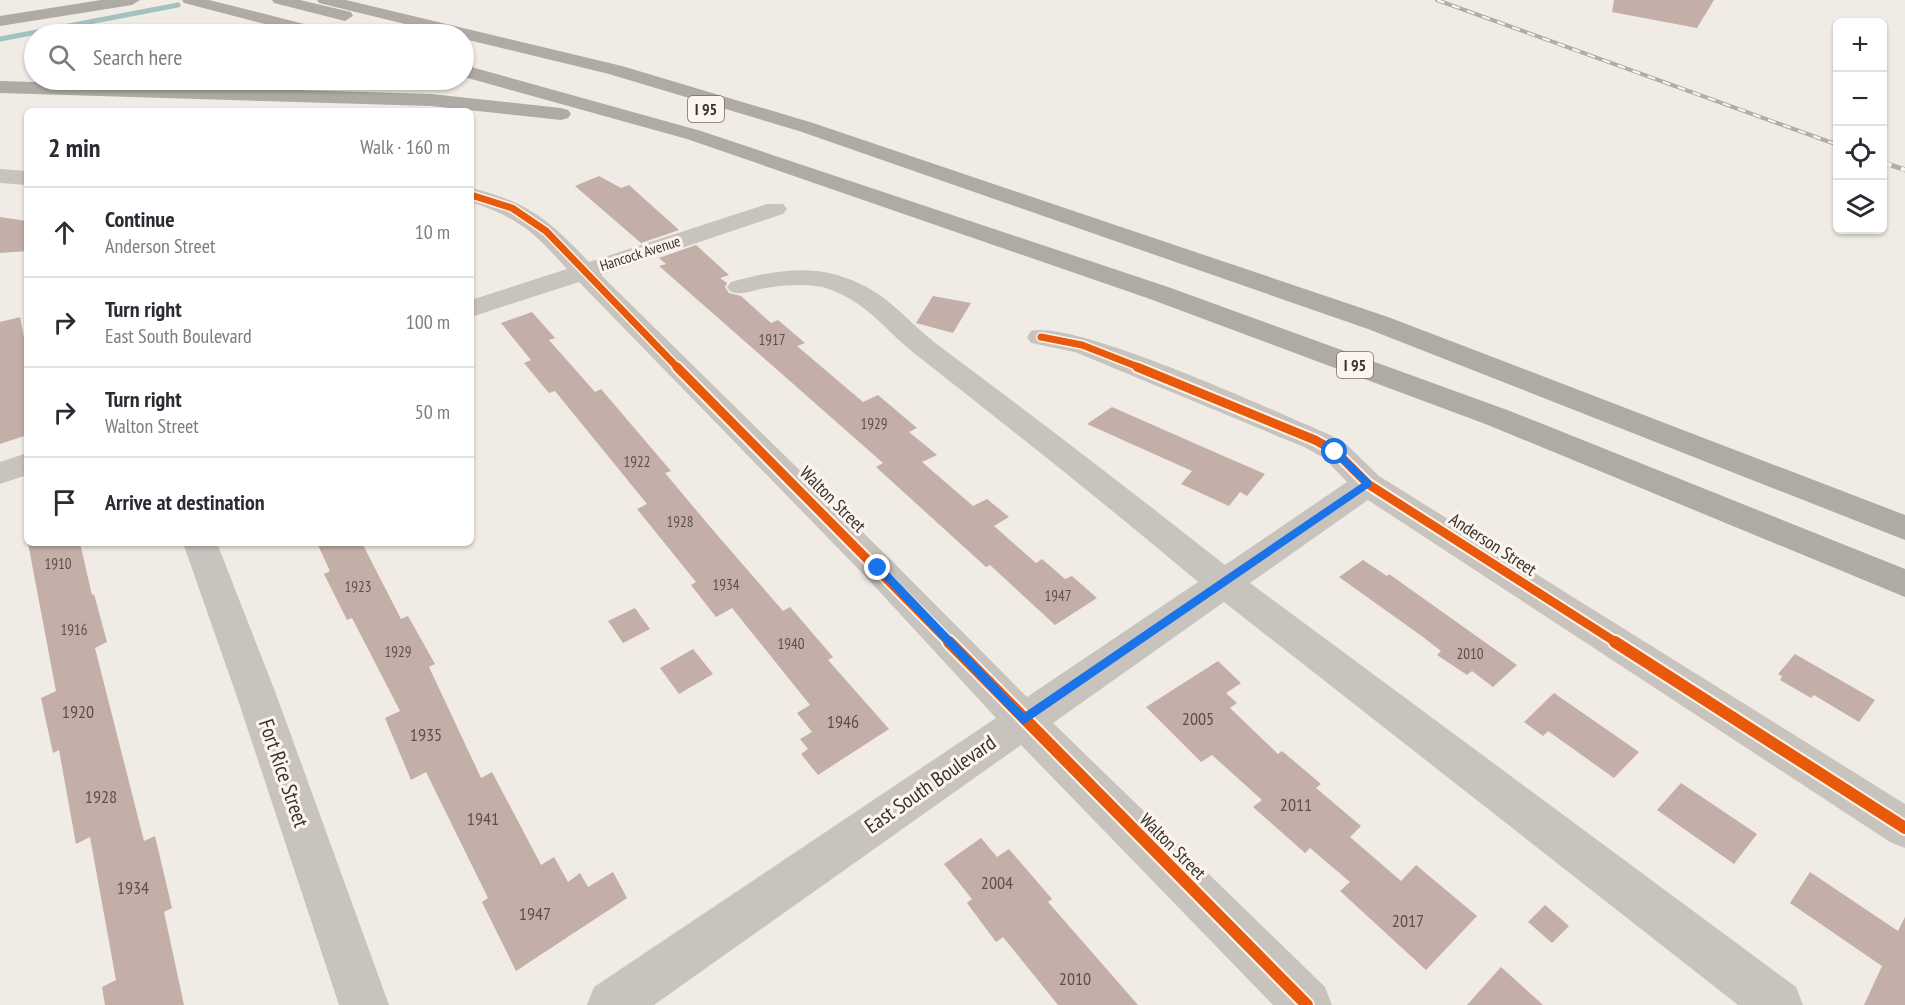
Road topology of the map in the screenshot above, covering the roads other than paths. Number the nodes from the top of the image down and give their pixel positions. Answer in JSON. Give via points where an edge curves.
{"nodes":[{"id":1,"x":132,"y":0,"type":"edge"},
{"id":2,"x":190,"y":0,"type":"edge"},
{"id":3,"x":280,"y":0,"type":"edge"},
{"id":4,"x":325,"y":0,"type":"edge"},
{"id":5,"x":446,"y":10,"type":"dead end"},
{"id":6,"x":0,"y":21,"type":"edge"},
{"id":7,"x":286,"y":24,"type":"edge"},
{"id":8,"x":380,"y":24,"type":"edge"},
{"id":9,"x":427,"y":24,"type":"edge"},
{"id":10,"x":467,"y":24,"type":"edge"},
{"id":11,"x":474,"y":28,"type":"edge"},
{"id":12,"x":474,"y":35,"type":"edge"},
{"id":13,"x":490,"y":39,"type":"junction"},
{"id":14,"x":474,"y":48,"type":"edge"},
{"id":15,"x":474,"y":73,"type":"edge"},
{"id":16,"x":0,"y":87,"type":"edge"},
{"id":17,"x":24,"y":88,"type":"edge"},
{"id":18,"x":105,"y":90,"type":"edge"},
{"id":19,"x":797,"y":168,"type":"junction"},
{"id":20,"x":0,"y":176,"type":"edge"},
{"id":21,"x":947,"y":177,"type":"junction"},
{"id":22,"x":24,"y":178,"type":"edge"},
{"id":23,"x":474,"y":196,"type":"edge"},
{"id":24,"x":775,"y":209,"type":"dead end"},
{"id":25,"x":584,"y":271,"type":"junction"},
{"id":26,"x":740,"y":286,"type":"dead end"},
{"id":27,"x":474,"y":308,"type":"edge"},
{"id":28,"x":1041,"y":337,"type":"dead end"},
{"id":29,"x":24,"y":465,"type":"edge"},
{"id":30,"x":0,"y":474,"type":"edge"},
{"id":31,"x":1368,"y":484,"type":"junction"},
{"id":32,"x":1905,"y":528,"type":"edge"},
{"id":33,"x":201,"y":546,"type":"edge"},
{"id":34,"x":1222,"y":582,"type":"junction"},
{"id":35,"x":1905,"y":584,"type":"edge"},
{"id":36,"x":1023,"y":720,"type":"junction"},
{"id":37,"x":1905,"y":828,"type":"edge"},
{"id":38,"x":364,"y":1005,"type":"edge"},
{"id":39,"x":612,"y":1005,"type":"edge"},
{"id":40,"x":1307,"y":1005,"type":"edge"},
{"id":41,"x":1778,"y":1005,"type":"edge"}],
"edges":[{"from":1,"to":6,"type":"highway"},
{"from":2,"to":7,"type":"highway"},
{"from":3,"to":8,"type":"highway"},
{"from":4,"to":9,"type":"highway"},
{"from":5,"to":10,"type":"highway"},
{"from":11,"to":13,"type":"highway"},
{"from":12,"to":13,"type":"highway"},
{"from":13,"to":21,"type":"highway","via":[[668,85],[806,127]]},
{"from":14,"to":21,"type":"highway","number":"I 95","via":[[634,88]]},
{"from":15,"to":19,"type":"highway","number":"I 95"},
{"from":16,"to":17,"type":"highway"},
{"from":18,"to":19,"type":"highway","via":[[497,106],[600,121]]},
{"from":19,"to":35,"type":"highway","number":"I 95","via":[[1499,418]]},
{"from":20,"to":22,"type":"street"},
{"from":21,"to":32,"type":"highway","number":"I 95","via":[[1378,323]]},
{"from":23,"to":25,"type":"street","name":"Walton Street","via":[[528,217]]},
{"from":24,"to":25,"type":"street","name":"Hancock Avenue"},
{"from":25,"to":27,"type":"street","name":"Hancock Avenue"},
{"from":25,"to":36,"type":"street","name":"Walton Street"},
{"from":26,"to":34,"type":"street","via":[[766,280],[812,278],[834,282],[869,297],[922,346],[1080,466]]},
{"from":28,"to":31,"type":"street","name":"Anderson Street","via":[[1082,345],[1315,440],[1335,452]]},
{"from":29,"to":30,"type":"street"},
{"from":31,"to":34,"type":"street","name":"East South Boulevard"},
{"from":31,"to":37,"type":"street","name":"Anderson Street"},
{"from":33,"to":38,"type":"street","name":"Fort Rice Street"},
{"from":34,"to":36,"type":"street","name":"East South Boulevard"},
{"from":34,"to":41,"type":"street"},
{"from":36,"to":39,"type":"street","name":"East South Boulevard"},
{"from":36,"to":40,"type":"street","name":"Walton Street"}]}
